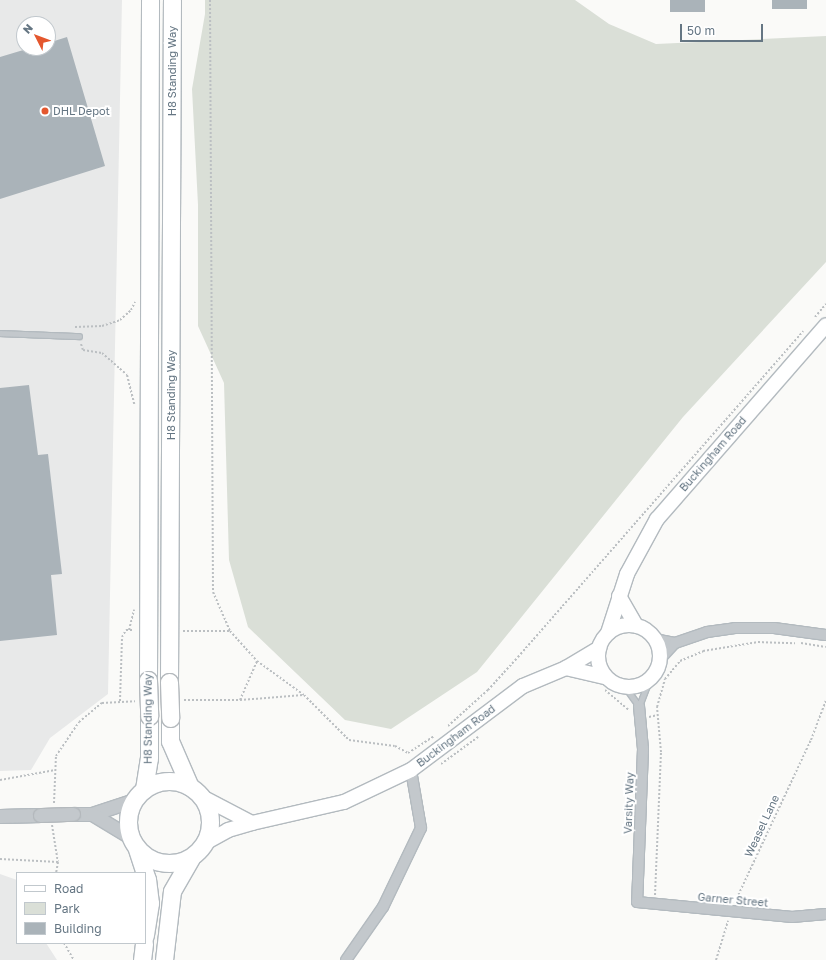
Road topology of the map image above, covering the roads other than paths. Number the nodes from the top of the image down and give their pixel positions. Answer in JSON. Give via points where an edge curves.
{"nodes":[{"id":1,"x":150,"y":0,"type":"edge"},
{"id":2,"x":172,"y":0,"type":"edge"},
{"id":3,"x":826,"y":325,"type":"edge"},
{"id":4,"x":0,"y":333,"type":"edge"},
{"id":5,"x":79,"y":336,"type":"road end"},
{"id":6,"x":619,"y":596,"type":"junction"},
{"id":7,"x":636,"y":626,"type":"junction"},
{"id":8,"x":608,"y":633,"type":"junction"},
{"id":9,"x":826,"y":635,"type":"edge"},
{"id":10,"x":654,"y":639,"type":"junction"},
{"id":11,"x":675,"y":643,"type":"junction"},
{"id":12,"x":599,"y":648,"type":"junction"},
{"id":13,"x":659,"y":660,"type":"junction"},
{"id":14,"x":566,"y":668,"type":"junction"},
{"id":15,"x":649,"y":680,"type":"junction"},
{"id":16,"x":602,"y":682,"type":"junction"},
{"id":17,"x":625,"y":687,"type":"junction"},
{"id":18,"x":639,"y":706,"type":"junction"},
{"id":19,"x":411,"y":770,"type":"junction"},
{"id":20,"x":196,"y":792,"type":"junction"},
{"id":21,"x":139,"y":795,"type":"junction"},
{"id":22,"x":92,"y":814,"type":"junction"},
{"id":23,"x":0,"y":816,"type":"edge"},
{"id":24,"x":252,"y":822,"type":"junction"},
{"id":25,"x":133,"y":843,"type":"junction"},
{"id":26,"x":205,"y":843,"type":"junction"},
{"id":27,"x":191,"y":858,"type":"junction"},
{"id":28,"x":144,"y":872,"type":"edge"},
{"id":29,"x":146,"y":876,"type":"edge"},
{"id":30,"x":637,"y":902,"type":"joint"},
{"id":31,"x":826,"y":914,"type":"edge"},
{"id":32,"x":146,"y":929,"type":"edge"},
{"id":33,"x":144,"y":944,"type":"edge"},
{"id":34,"x":142,"y":960,"type":"edge"},
{"id":35,"x":164,"y":960,"type":"edge"},
{"id":36,"x":346,"y":960,"type":"edge"}],
"edges":[{"from":1,"to":21,"type":"highway","name":"H8 Standing Way","bridge":true,"via":[[149,758]]},
{"from":2,"to":20,"type":"highway","name":"H8 Standing Way","bridge":true,"via":[[170,741]]},
{"from":3,"to":6,"type":"main road","name":"Buckingham Road","via":[[657,519],[638,551]]},
{"from":4,"to":5,"type":"lane"},
{"from":6,"to":7,"type":"main road"},
{"from":6,"to":8,"type":"main road","name":"Buckingham Road"},
{"from":7,"to":8,"type":"main road","via":[[621,626]]},
{"from":7,"to":10,"type":"main road"},
{"from":8,"to":12,"type":"main road"},
{"from":9,"to":11,"type":"street","via":[[774,628],[735,628]]},
{"from":10,"to":11,"type":"street"},
{"from":10,"to":13,"type":"main road"},
{"from":11,"to":13,"type":"street"},
{"from":12,"to":14,"type":"main road","name":"Buckingham Road"},
{"from":12,"to":16,"type":"main road","via":[[598,660]]},
{"from":13,"to":15,"type":"main road"},
{"from":14,"to":16,"type":"main road"},
{"from":14,"to":19,"type":"main road","name":"Buckingham Road","via":[[523,686]]},
{"from":15,"to":17,"type":"main road","via":[[636,686]]},
{"from":15,"to":18,"type":"lane"},
{"from":16,"to":17,"type":"main road"},
{"from":17,"to":18,"type":"lane"},
{"from":18,"to":30,"type":"street","name":"Varsity Way","via":[[643,749]]},
{"from":19,"to":24,"type":"main road","name":"Buckingham Road","via":[[344,802]]},
{"from":19,"to":36,"type":"street","via":[[421,828],[383,907]]},
{"from":20,"to":21,"type":"highway","via":[[166,781]]},
{"from":20,"to":24,"type":"main road"},
{"from":20,"to":26,"type":"highway","via":[[210,820]]},
{"from":21,"to":22,"type":"street"},
{"from":21,"to":25,"type":"highway","via":[[129,812]]},
{"from":22,"to":23,"type":"street","bridge":true},
{"from":22,"to":25,"type":"street"},
{"from":24,"to":26,"type":"main road","name":"Buckingham Road","via":[[228,830]]},
{"from":25,"to":27,"type":"highway","via":[[151,859],[168,864]]},
{"from":25,"to":28,"type":"highway"},
{"from":26,"to":27,"type":"highway"},
{"from":27,"to":35,"type":"highway","via":[[172,891]]},
{"from":29,"to":32,"type":"highway","via":[[150,903]]},
{"from":30,"to":31,"type":"street","name":"Garner Street","via":[[792,917]]},
{"from":33,"to":34,"type":"highway"}]}
